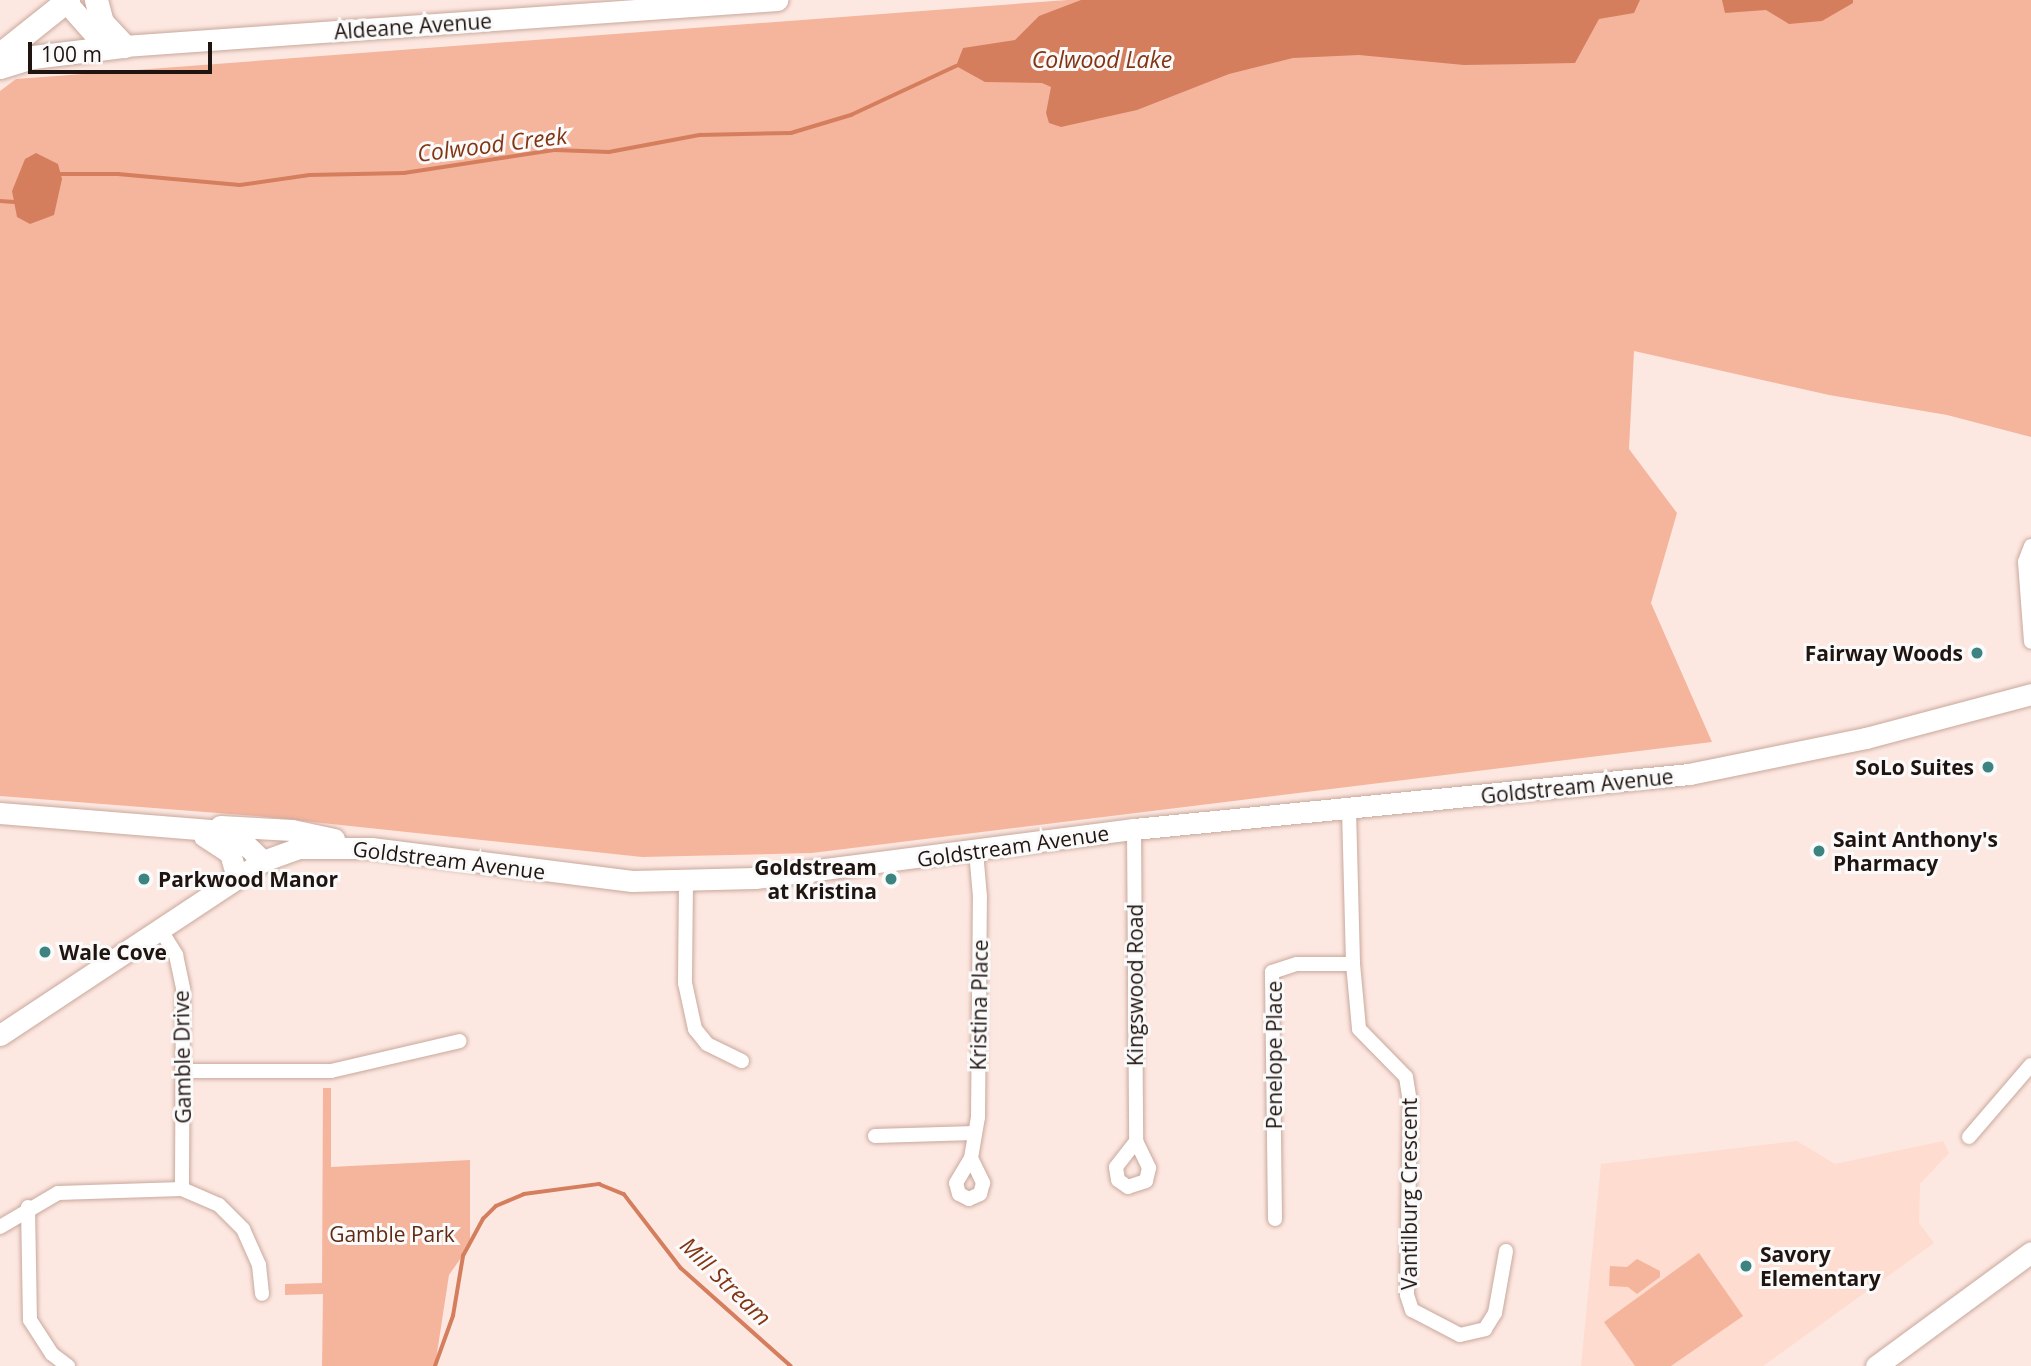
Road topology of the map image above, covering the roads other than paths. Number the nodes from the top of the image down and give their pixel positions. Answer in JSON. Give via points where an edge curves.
{"nodes":[{"id":1,"x":96,"y":0,"type":"edge"},
{"id":2,"x":777,"y":0,"type":"edge"},
{"id":3,"x":66,"y":1,"type":"edge"},
{"id":4,"x":124,"y":46,"type":"junction"},
{"id":5,"x":0,"y":54,"type":"edge"},
{"id":6,"x":0,"y":67,"type":"edge"},
{"id":7,"x":2031,"y":546,"type":"edge"},
{"id":8,"x":2031,"y":642,"type":"edge"},
{"id":9,"x":2031,"y":694,"type":"edge"},
{"id":10,"x":1349,"y":810,"type":"junction"},
{"id":11,"x":0,"y":813,"type":"edge"},
{"id":12,"x":186,"y":827,"type":"junction"},
{"id":13,"x":1133,"y":829,"type":"junction"},
{"id":14,"x":371,"y":848,"type":"junction"},
{"id":15,"x":976,"y":851,"type":"junction"},
{"id":16,"x":263,"y":861,"type":"junction"},
{"id":17,"x":237,"y":878,"type":"junction"},
{"id":18,"x":686,"y":882,"type":"junction"},
{"id":19,"x":160,"y":929,"type":"junction"},
{"id":20,"x":1353,"y":964,"type":"junction"},
{"id":21,"x":0,"y":1035,"type":"edge"},
{"id":22,"x":460,"y":1041,"type":"dead end"},
{"id":23,"x":742,"y":1061,"type":"dead end"},
{"id":24,"x":2031,"y":1065,"type":"edge"},
{"id":25,"x":184,"y":1071,"type":"junction"},
{"id":26,"x":975,"y":1133,"type":"junction"},
{"id":27,"x":875,"y":1136,"type":"dead end"},
{"id":28,"x":1969,"y":1137,"type":"dead end"},
{"id":29,"x":1136,"y":1141,"type":"dead end"},
{"id":30,"x":971,"y":1158,"type":"dead end"},
{"id":31,"x":182,"y":1189,"type":"junction"},
{"id":32,"x":28,"y":1207,"type":"junction"},
{"id":33,"x":1275,"y":1219,"type":"dead end"},
{"id":34,"x":0,"y":1227,"type":"edge"},
{"id":35,"x":1506,"y":1251,"type":"dead end"},
{"id":36,"x":2031,"y":1252,"type":"edge"},
{"id":37,"x":262,"y":1294,"type":"dead end"},
{"id":38,"x":68,"y":1366,"type":"edge"},
{"id":39,"x":1876,"y":1366,"type":"edge"}],
"edges":[{"from":1,"to":4,"type":"main road","via":[[102,22]]},
{"from":2,"to":4,"type":"main road","name":"Aldeane Avenue"},
{"from":3,"to":4,"type":"main road","name":"Aldeane Avenue","via":[[97,37]]},
{"from":3,"to":5,"type":"main road"},
{"from":4,"to":6,"type":"main road","via":[[33,57]]},
{"from":7,"to":8,"type":"street","via":[[2025,562]]},
{"from":9,"to":10,"type":"main road","name":"Goldstream Avenue","via":[[1866,738],[1710,771]]},
{"from":10,"to":13,"type":"main road","name":"Goldstream Avenue"},
{"from":10,"to":20,"type":"street","name":"Vantilburg Crescent"},
{"from":11,"to":12,"type":"main road"},
{"from":12,"to":14,"type":"main road","via":[[292,830]]},
{"from":12,"to":16,"type":"main road","via":[[241,839]]},
{"from":12,"to":17,"type":"main road","via":[[224,846]]},
{"from":13,"to":15,"type":"main road","name":"Goldstream Avenue"},
{"from":13,"to":29,"type":"street","name":"Kingswood Road"},
{"from":14,"to":16,"type":"main road","name":"Goldstream Avenue","via":[[298,848]]},
{"from":14,"to":18,"type":"main road","name":"Goldstream Avenue","via":[[568,874]]},
{"from":15,"to":18,"type":"main road","name":"Goldstream Avenue","via":[[832,871]]},
{"from":15,"to":26,"type":"street","name":"Kristina Place","via":[[980,897]]},
{"from":16,"to":17,"type":"main road","name":"Goldstream Avenue"},
{"from":17,"to":19,"type":"main road","name":"Goldstream Avenue"},
{"from":18,"to":23,"type":"street","via":[[685,983],[695,1029],[707,1044]]},
{"from":19,"to":21,"type":"main road","name":"Goldstream Avenue"},
{"from":19,"to":25,"type":"street","name":"Gamble Drive","via":[[181,971]]},
{"from":20,"to":33,"type":"street","name":"Penelope Place","via":[[1297,964],[1272,972]]},
{"from":20,"to":35,"type":"street","name":"Vantilburg Crescent","via":[[1359,1029],[1406,1077],[1410,1102],[1407,1296],[1412,1310],[1460,1335],[1485,1329],[1495,1313]]},
{"from":22,"to":25,"type":"street","via":[[331,1071]]},
{"from":24,"to":28,"type":"street"},
{"from":25,"to":31,"type":"street","name":"Gamble Drive"},
{"from":26,"to":27,"type":"street"},
{"from":26,"to":30,"type":"street","name":"Kristina Place"},
{"from":31,"to":32,"type":"street","via":[[72,1191]]},
{"from":31,"to":37,"type":"street","via":[[219,1205],[243,1229],[258,1265]]},
{"from":32,"to":34,"type":"street"},
{"from":32,"to":38,"type":"street","via":[[30,1320],[52,1354]]},
{"from":36,"to":39,"type":"main road"}]}
